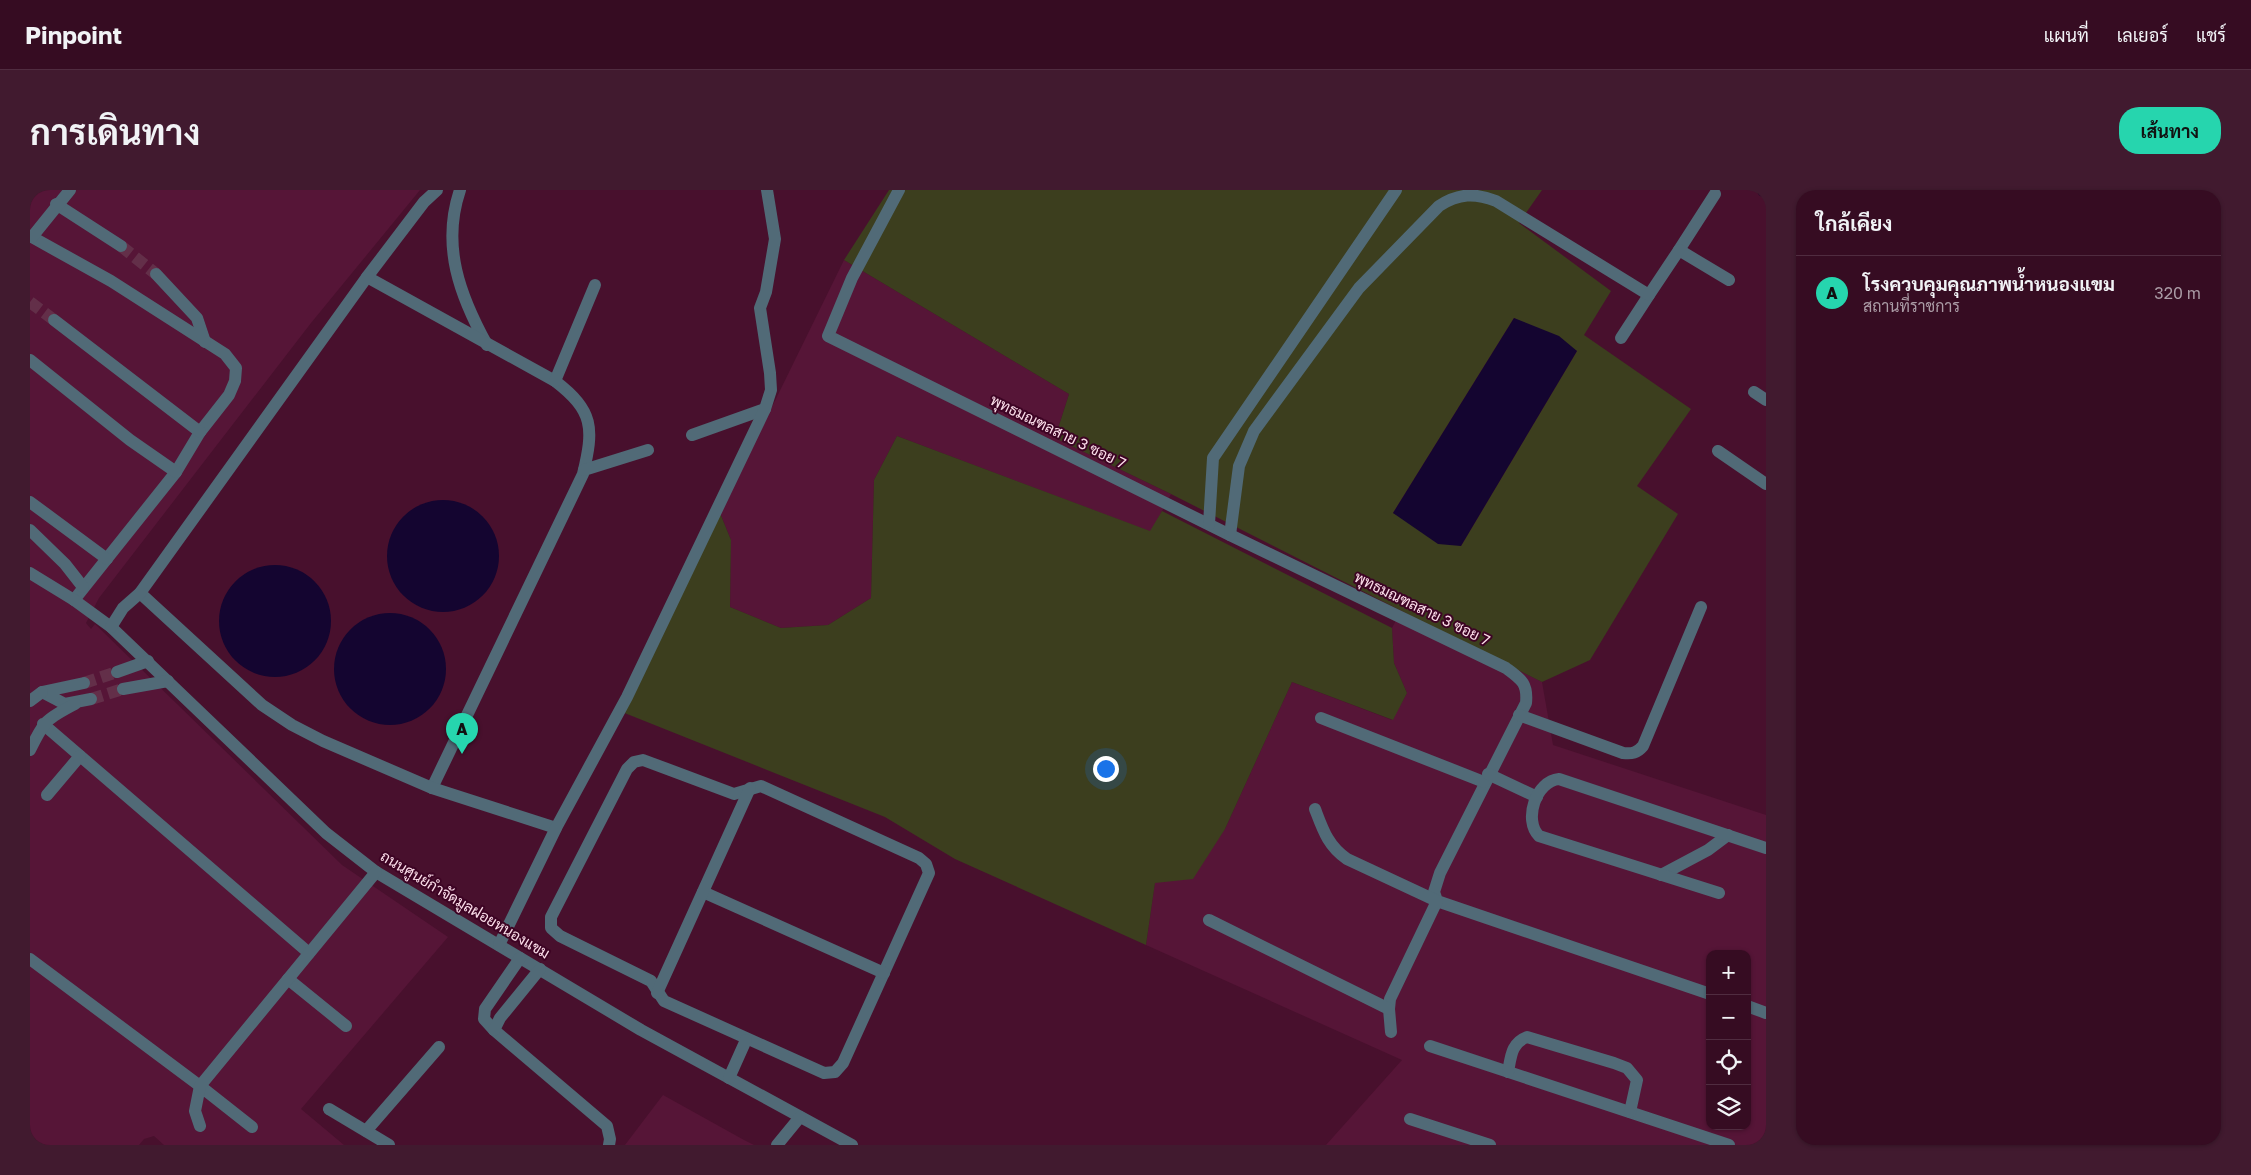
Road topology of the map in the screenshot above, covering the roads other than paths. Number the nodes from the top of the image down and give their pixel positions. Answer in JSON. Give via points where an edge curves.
{"nodes":[{"id":1,"x":70,"y":190,"type":"edge"},
{"id":2,"x":437,"y":190,"type":"edge"},
{"id":3,"x":460,"y":190,"type":"edge"},
{"id":4,"x":766,"y":190,"type":"edge"},
{"id":5,"x":899,"y":190,"type":"edge"},
{"id":6,"x":1396,"y":190,"type":"edge"},
{"id":7,"x":1452,"y":194,"type":"edge"},
{"id":8,"x":1715,"y":194,"type":"dead end"},
{"id":9,"x":56,"y":204,"type":"junction"},
{"id":10,"x":31,"y":236,"type":"edge"},
{"id":11,"x":121,"y":246,"type":"tunnel mouth"},
{"id":12,"x":1679,"y":250,"type":"junction"},
{"id":13,"x":156,"y":274,"type":"tunnel mouth"},
{"id":14,"x":367,"y":277,"type":"junction"},
{"id":15,"x":1729,"y":280,"type":"dead end"},
{"id":16,"x":595,"y":285,"type":"dead end"},
{"id":17,"x":1649,"y":295,"type":"junction"},
{"id":18,"x":54,"y":320,"type":"tunnel mouth"},
{"id":19,"x":1621,"y":338,"type":"dead end"},
{"id":20,"x":205,"y":342,"type":"junction"},
{"id":21,"x":487,"y":344,"type":"junction"},
{"id":22,"x":30,"y":360,"type":"edge"},
{"id":23,"x":555,"y":381,"type":"junction"},
{"id":24,"x":1754,"y":392,"type":"dead end"},
{"id":25,"x":1766,"y":400,"type":"edge"},
{"id":26,"x":765,"y":409,"type":"junction"},
{"id":27,"x":200,"y":432,"type":"junction"},
{"id":28,"x":692,"y":435,"type":"dead end"},
{"id":29,"x":648,"y":450,"type":"dead end"},
{"id":30,"x":1718,"y":452,"type":"dead end"},
{"id":31,"x":584,"y":470,"type":"junction"},
{"id":32,"x":176,"y":472,"type":"junction"},
{"id":33,"x":1766,"y":484,"type":"edge"},
{"id":34,"x":30,"y":502,"type":"edge"},
{"id":35,"x":1209,"y":524,"type":"junction"},
{"id":36,"x":30,"y":530,"type":"edge"},
{"id":37,"x":1230,"y":535,"type":"junction"},
{"id":38,"x":107,"y":559,"type":"junction"},
{"id":39,"x":30,"y":573,"type":"edge"},
{"id":40,"x":83,"y":587,"type":"junction"},
{"id":41,"x":140,"y":593,"type":"junction"},
{"id":42,"x":74,"y":600,"type":"junction"},
{"id":43,"x":1702,"y":607,"type":"dead end"},
{"id":44,"x":111,"y":627,"type":"junction"},
{"id":45,"x":148,"y":661,"type":"junction"},
{"id":46,"x":118,"y":672,"type":"tunnel mouth"},
{"id":47,"x":168,"y":680,"type":"junction"},
{"id":48,"x":84,"y":683,"type":"tunnel mouth"},
{"id":49,"x":123,"y":689,"type":"tunnel mouth"},
{"id":50,"x":42,"y":692,"type":"junction"},
{"id":51,"x":91,"y":699,"type":"tunnel mouth"},
{"id":52,"x":30,"y":702,"type":"edge"},
{"id":53,"x":77,"y":703,"type":"junction"},
{"id":54,"x":1519,"y":715,"type":"junction"},
{"id":55,"x":1320,"y":718,"type":"dead end"},
{"id":56,"x":43,"y":724,"type":"junction"},
{"id":57,"x":30,"y":750,"type":"edge"},
{"id":58,"x":80,"y":756,"type":"junction"},
{"id":59,"x":1486,"y":778,"type":"junction"},
{"id":60,"x":432,"y":788,"type":"junction"},
{"id":61,"x":750,"y":788,"type":"junction"},
{"id":62,"x":47,"y":795,"type":"dead end"},
{"id":63,"x":1537,"y":796,"type":"junction"},
{"id":64,"x":1316,"y":808,"type":"dead end"},
{"id":65,"x":556,"y":828,"type":"junction"},
{"id":66,"x":1728,"y":835,"type":"junction"},
{"id":67,"x":1766,"y":848,"type":"edge"},
{"id":68,"x":376,"y":872,"type":"junction"},
{"id":69,"x":1661,"y":875,"type":"junction"},
{"id":70,"x":703,"y":892,"type":"junction"},
{"id":71,"x":1720,"y":894,"type":"dead end"},
{"id":72,"x":1437,"y":901,"type":"junction"},
{"id":73,"x":1209,"y":920,"type":"dead end"},
{"id":74,"x":499,"y":945,"type":"junction"},
{"id":75,"x":309,"y":953,"type":"junction"},
{"id":76,"x":520,"y":958,"type":"junction"},
{"id":77,"x":31,"y":961,"type":"edge"},
{"id":78,"x":540,"y":969,"type":"junction"},
{"id":79,"x":884,"y":972,"type":"junction"},
{"id":80,"x":288,"y":979,"type":"junction"},
{"id":81,"x":657,"y":992,"type":"junction"},
{"id":82,"x":1706,"y":993,"type":"edge"},
{"id":83,"x":1751,"y":1007,"type":"edge"},
{"id":84,"x":1389,"y":1010,"type":"junction"},
{"id":85,"x":1766,"y":1012,"type":"edge"},
{"id":86,"x":346,"y":1026,"type":"dead end"},
{"id":87,"x":494,"y":1030,"type":"junction"},
{"id":88,"x":1391,"y":1032,"type":"dead end"},
{"id":89,"x":746,"y":1040,"type":"junction"},
{"id":90,"x":1430,"y":1046,"type":"dead end"},
{"id":91,"x":439,"y":1048,"type":"dead end"},
{"id":92,"x":1508,"y":1072,"type":"junction"},
{"id":93,"x":729,"y":1078,"type":"junction"},
{"id":94,"x":200,"y":1086,"type":"junction"},
{"id":95,"x":330,"y":1108,"type":"dead end"},
{"id":96,"x":1630,"y":1112,"type":"junction"},
{"id":97,"x":800,"y":1118,"type":"junction"},
{"id":98,"x":1410,"y":1119,"type":"dead end"},
{"id":99,"x":200,"y":1126,"type":"dead end"},
{"id":100,"x":252,"y":1127,"type":"dead end"},
{"id":101,"x":366,"y":1131,"type":"junction"},
{"id":102,"x":389,"y":1145,"type":"edge"},
{"id":103,"x":609,"y":1145,"type":"edge"},
{"id":104,"x":777,"y":1145,"type":"edge"},
{"id":105,"x":852,"y":1145,"type":"edge"},
{"id":106,"x":1490,"y":1145,"type":"edge"},
{"id":107,"x":1729,"y":1145,"type":"edge"}],
"edges":[{"from":1,"to":9,"type":"street"},
{"from":2,"to":14,"type":"street","via":[[424,202]]},
{"from":3,"to":21,"type":"street","via":[[453,210],[453,264],[470,314]]},
{"from":4,"to":26,"type":"street","via":[[775,239],[760,308],[771,390]]},
{"from":5,"to":35,"type":"street","name":"พุทธมณฑลสาย 3 ซอย 7","via":[[852,278],[828,336]]},
{"from":6,"to":35,"type":"street","via":[[1213,458]]},
{"from":7,"to":17,"type":"street","via":[[1479,195],[1496,201]]},
{"from":7,"to":37,"type":"street","via":[[1359,288],[1254,431],[1239,466]]},
{"from":8,"to":12,"type":"street"},
{"from":9,"to":10,"type":"street"},
{"from":9,"to":11,"type":"street"},
{"from":10,"to":20,"type":"street","via":[[111,281]]},
{"from":12,"to":15,"type":"street"},
{"from":12,"to":17,"type":"street"},
{"from":13,"to":20,"type":"street","via":[[198,318]]},
{"from":14,"to":21,"type":"street"},
{"from":14,"to":41,"type":"street"},
{"from":16,"to":23,"type":"street"},
{"from":17,"to":19,"type":"street"},
{"from":18,"to":27,"type":"street"},
{"from":20,"to":27,"type":"street","via":[[225,354],[236,368],[229,395]]},
{"from":21,"to":23,"type":"street"},
{"from":22,"to":32,"type":"street","via":[[130,440]]},
{"from":23,"to":31,"type":"street","via":[[574,396],[589,419],[590,446]]},
{"from":24,"to":25,"type":"street"},
{"from":26,"to":28,"type":"street"},
{"from":26,"to":65,"type":"street","via":[[628,697]]},
{"from":27,"to":32,"type":"street"},
{"from":29,"to":31,"type":"street"},
{"from":30,"to":33,"type":"street"},
{"from":31,"to":60,"type":"street"},
{"from":32,"to":38,"type":"street"},
{"from":34,"to":38,"type":"street"},
{"from":35,"to":37,"type":"street","name":"พุทธมณฑลสาย 3 ซอย 7"},
{"from":36,"to":40,"type":"street"},
{"from":37,"to":54,"type":"street","name":"พุทธมณฑลสาย 3 ซอย 7","via":[[1506,668],[1520,679],[1527,690],[1526,703]]},
{"from":38,"to":40,"type":"street"},
{"from":39,"to":42,"type":"street","name":"ถนนศูนย์กำจัดมูลฝอยหนองแขม"},
{"from":40,"to":42,"type":"street"},
{"from":41,"to":44,"type":"street","via":[[122,608]]},
{"from":41,"to":60,"type":"street","via":[[262,705],[284,720],[323,741]]},
{"from":42,"to":44,"type":"street","name":"ถนนศูนย์กำจัดมูลฝอยหนองแขม"},
{"from":43,"to":54,"type":"street","via":[[1643,746],[1638,751],[1623,753]]},
{"from":44,"to":45,"type":"street","name":"ถนนศูนย์กำจัดมูลฝอยหนองแขม"},
{"from":45,"to":46,"type":"street"},
{"from":45,"to":47,"type":"street","name":"ถนนศูนย์กำจัดมูลฝอยหนองแขม"},
{"from":47,"to":49,"type":"street"},
{"from":47,"to":68,"type":"street","name":"ถนนศูนย์กำจัดมูลฝอยหนองแขม","via":[[326,833]]},
{"from":48,"to":50,"type":"street"},
{"from":50,"to":52,"type":"street"},
{"from":50,"to":53,"type":"street","via":[[66,704]]},
{"from":51,"to":53,"type":"street"},
{"from":53,"to":56,"type":"street","via":[[49,717]]},
{"from":54,"to":59,"type":"street","name":"พุทธมณฑลสาย 3 ซอย 7"},
{"from":55,"to":59,"type":"street"},
{"from":56,"to":57,"type":"street"},
{"from":56,"to":58,"type":"street"},
{"from":58,"to":62,"type":"street"},
{"from":58,"to":75,"type":"street"},
{"from":59,"to":63,"type":"street"},
{"from":59,"to":72,"type":"street","name":"พุทธมณฑลสาย 3 ซอย 7","via":[[1436,884]]},
{"from":60,"to":65,"type":"street"},
{"from":61,"to":70,"type":"street"},
{"from":61,"to":79,"type":"street","via":[[761,786],[926,864],[929,873]]},
{"from":61,"to":81,"type":"street","via":[[734,794],[643,760],[634,762],[627,769],[551,917],[552,928],[560,936],[637,972],[651,981]]},
{"from":63,"to":66,"type":"street","via":[[1545,784],[1559,779]]},
{"from":63,"to":69,"type":"street","via":[[1531,820],[1533,830],[1539,836]]},
{"from":64,"to":72,"type":"street","via":[[1328,841],[1347,860]]},
{"from":65,"to":74,"type":"street"},
{"from":66,"to":67,"type":"street"},
{"from":66,"to":69,"type":"street","via":[[1708,850]]},
{"from":68,"to":74,"type":"street","name":"ถนนศูนย์กำจัดมูลฝอยหนองแขม"},
{"from":68,"to":75,"type":"street"},
{"from":69,"to":71,"type":"street"},
{"from":70,"to":79,"type":"street"},
{"from":70,"to":81,"type":"street"},
{"from":72,"to":82,"type":"street"},
{"from":72,"to":84,"type":"street","via":[[1397,983]]},
{"from":73,"to":84,"type":"street"},
{"from":74,"to":76,"type":"street","name":"ถนนศูนย์กำจัดมูลฝอยหนองแขม"},
{"from":75,"to":80,"type":"street"},
{"from":76,"to":78,"type":"street","name":"ถนนศูนย์กำจัดมูลฝอยหนองแขม"},
{"from":76,"to":87,"type":"street","via":[[485,1009],[484,1019]]},
{"from":77,"to":94,"type":"street"},
{"from":78,"to":87,"type":"street"},
{"from":78,"to":93,"type":"street","name":"ถนนศูนย์กำจัดมูลฝอยหนองแขม"},
{"from":79,"to":89,"type":"street","via":[[843,1063],[835,1072],[824,1073]]},
{"from":80,"to":86,"type":"street"},
{"from":80,"to":94,"type":"street"},
{"from":81,"to":89,"type":"street","via":[[664,1002]]},
{"from":83,"to":85,"type":"street"},
{"from":84,"to":88,"type":"street"},
{"from":87,"to":103,"type":"street","via":[[607,1126]]},
{"from":89,"to":93,"type":"street"},
{"from":90,"to":92,"type":"street"},
{"from":91,"to":101,"type":"street"},
{"from":92,"to":96,"type":"street"},
{"from":92,"to":96,"type":"street","via":[[1513,1050],[1519,1040],[1527,1038],[1614,1063],[1627,1068],[1637,1080]]},
{"from":93,"to":97,"type":"street","name":"ถนนศูนย์กำจัดมูลฝอยหนองแขม"},
{"from":94,"to":99,"type":"street","via":[[195,1111]]},
{"from":94,"to":100,"type":"street"},
{"from":95,"to":101,"type":"street"},
{"from":96,"to":107,"type":"street"},
{"from":97,"to":104,"type":"street"},
{"from":97,"to":105,"type":"street","name":"ถนนศูนย์กำจัดมูลฝอยหนองแขม"},
{"from":98,"to":106,"type":"street"},
{"from":101,"to":102,"type":"street"}]}
